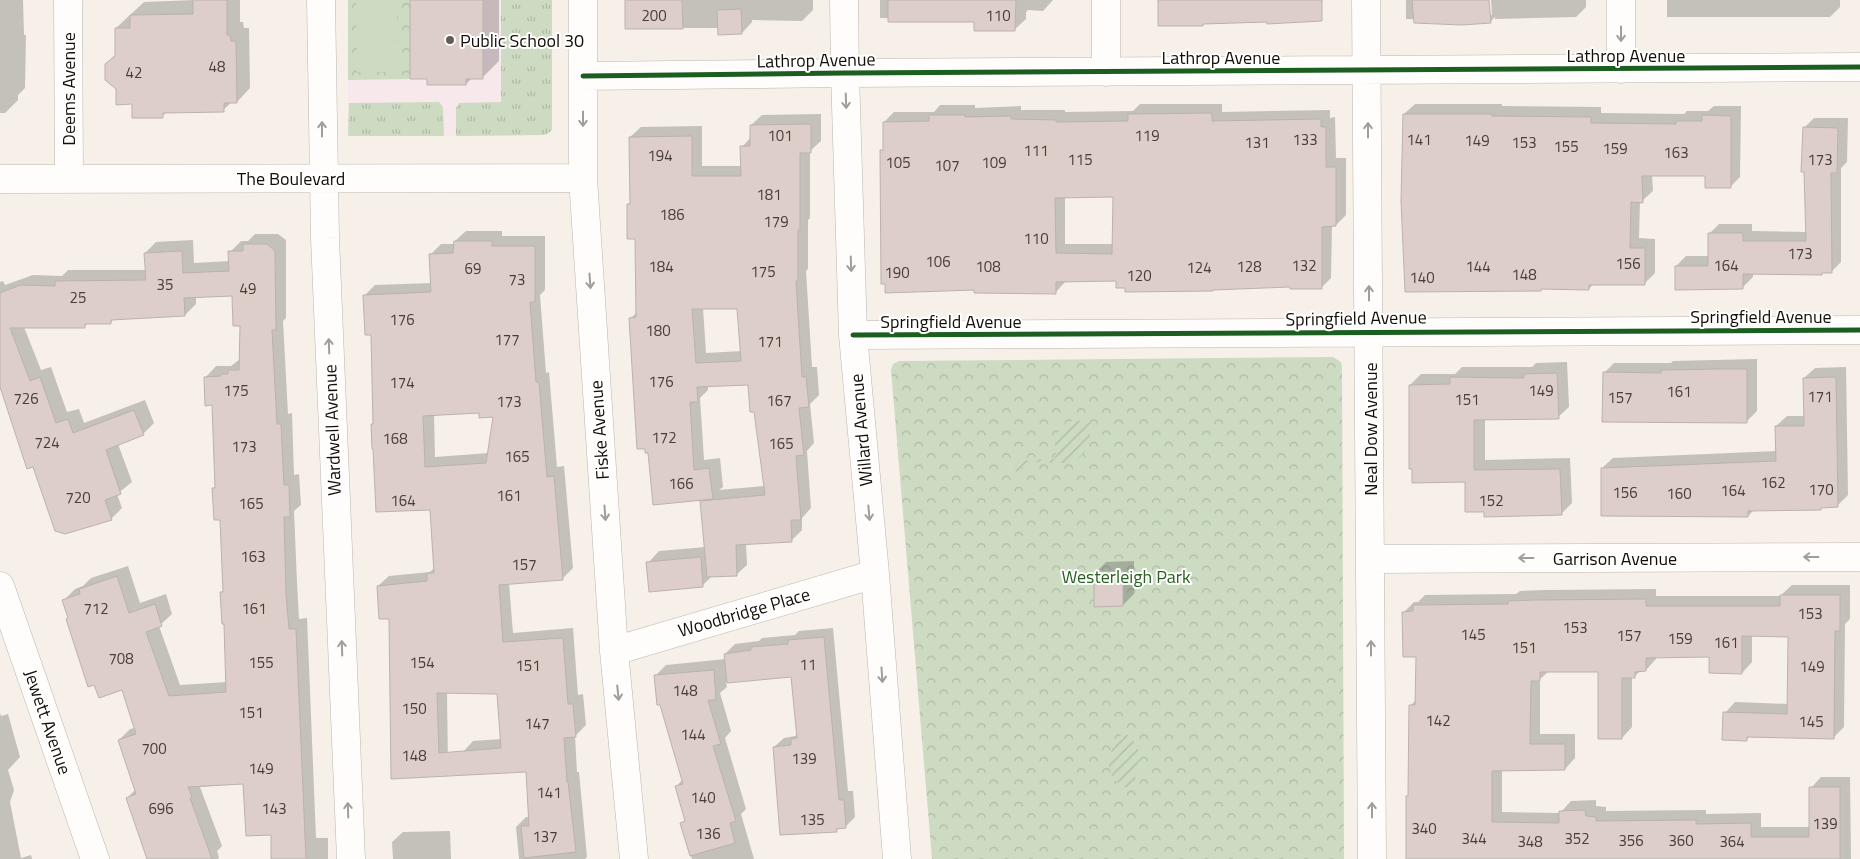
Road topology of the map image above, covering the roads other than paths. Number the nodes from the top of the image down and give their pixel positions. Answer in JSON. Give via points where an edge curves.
{"nodes":[{"id":1,"x":68,"y":0,"type":"edge"},
{"id":2,"x":321,"y":0,"type":"edge"},
{"id":3,"x":583,"y":0,"type":"edge"},
{"id":4,"x":844,"y":0,"type":"edge"},
{"id":5,"x":1106,"y":0,"type":"edge"},
{"id":6,"x":1366,"y":0,"type":"edge"},
{"id":7,"x":1621,"y":0,"type":"edge"},
{"id":8,"x":1860,"y":68,"type":"edge"},
{"id":9,"x":1621,"y":69,"type":"junction"},
{"id":10,"x":1367,"y":70,"type":"junction"},
{"id":11,"x":1106,"y":72,"type":"junction"},
{"id":12,"x":845,"y":73,"type":"junction"},
{"id":13,"x":583,"y":76,"type":"junction"},
{"id":14,"x":69,"y":178,"type":"junction"},
{"id":15,"x":323,"y":178,"type":"junction"},
{"id":16,"x":582,"y":178,"type":"junction"},
{"id":17,"x":0,"y":179,"type":"edge"},
{"id":18,"x":1860,"y":330,"type":"edge"},
{"id":19,"x":1369,"y":332,"type":"junction"},
{"id":20,"x":853,"y":336,"type":"junction"},
{"id":21,"x":1860,"y":557,"type":"edge"},
{"id":22,"x":1370,"y":559,"type":"junction"},
{"id":23,"x":875,"y":574,"type":"junction"},
{"id":24,"x":0,"y":586,"type":"edge"},
{"id":25,"x":614,"y":651,"type":"junction"},
{"id":26,"x":95,"y":859,"type":"edge"},
{"id":27,"x":351,"y":859,"type":"edge"},
{"id":28,"x":634,"y":859,"type":"edge"},
{"id":29,"x":897,"y":859,"type":"edge"},
{"id":30,"x":1372,"y":859,"type":"edge"}],
"edges":[{"from":1,"to":14,"type":"street","name":"Deems Avenue"},
{"from":15,"to":2,"type":"street","name":"Wardwell Avenue","one_way":true},
{"from":3,"to":13,"type":"street","name":"Fiske Avenue"},
{"from":4,"to":12,"type":"street","name":"Willard Avenue"},
{"from":5,"to":11,"type":"street"},
{"from":6,"to":10,"type":"street","name":"Neal Dow Avenue"},
{"from":7,"to":9,"type":"street","one_way":true},
{"from":8,"to":9,"type":"street","name":"Lathrop Avenue"},
{"from":9,"to":10,"type":"street","name":"Lathrop Avenue"},
{"from":10,"to":11,"type":"street","name":"Lathrop Avenue"},
{"from":19,"to":10,"type":"street","name":"Neal Dow Avenue","one_way":true},
{"from":11,"to":12,"type":"street","name":"Lathrop Avenue"},
{"from":12,"to":13,"type":"street","name":"Lathrop Avenue"},
{"from":12,"to":20,"type":"street","name":"Willard Avenue","one_way":true},
{"from":13,"to":16,"type":"street","name":"Fiske Avenue","one_way":true},
{"from":14,"to":15,"type":"street","name":"The Boulevard"},
{"from":14,"to":17,"type":"street","name":"The Boulevard"},
{"from":15,"to":16,"type":"street","name":"The Boulevard"},
{"from":27,"to":15,"type":"street","name":"Wardwell Avenue","one_way":true},
{"from":16,"to":25,"type":"street","name":"Fiske Avenue","one_way":true},
{"from":18,"to":19,"type":"street","name":"Springfield Avenue"},
{"from":19,"to":20,"type":"street","name":"Springfield Avenue"},
{"from":19,"to":22,"type":"street","name":"Neal Dow Avenue"},
{"from":20,"to":23,"type":"street","name":"Willard Avenue","one_way":true},
{"from":21,"to":22,"type":"street","name":"Garrison Avenue","one_way":true},
{"from":30,"to":22,"type":"street","name":"Neal Dow Avenue","one_way":true},
{"from":23,"to":25,"type":"street","name":"Woodbridge Place"},
{"from":23,"to":29,"type":"street","name":"Willard Avenue","one_way":true},
{"from":24,"to":26,"type":"street","name":"Jewett Avenue"},
{"from":25,"to":28,"type":"street","name":"Fiske Avenue","one_way":true}]}
